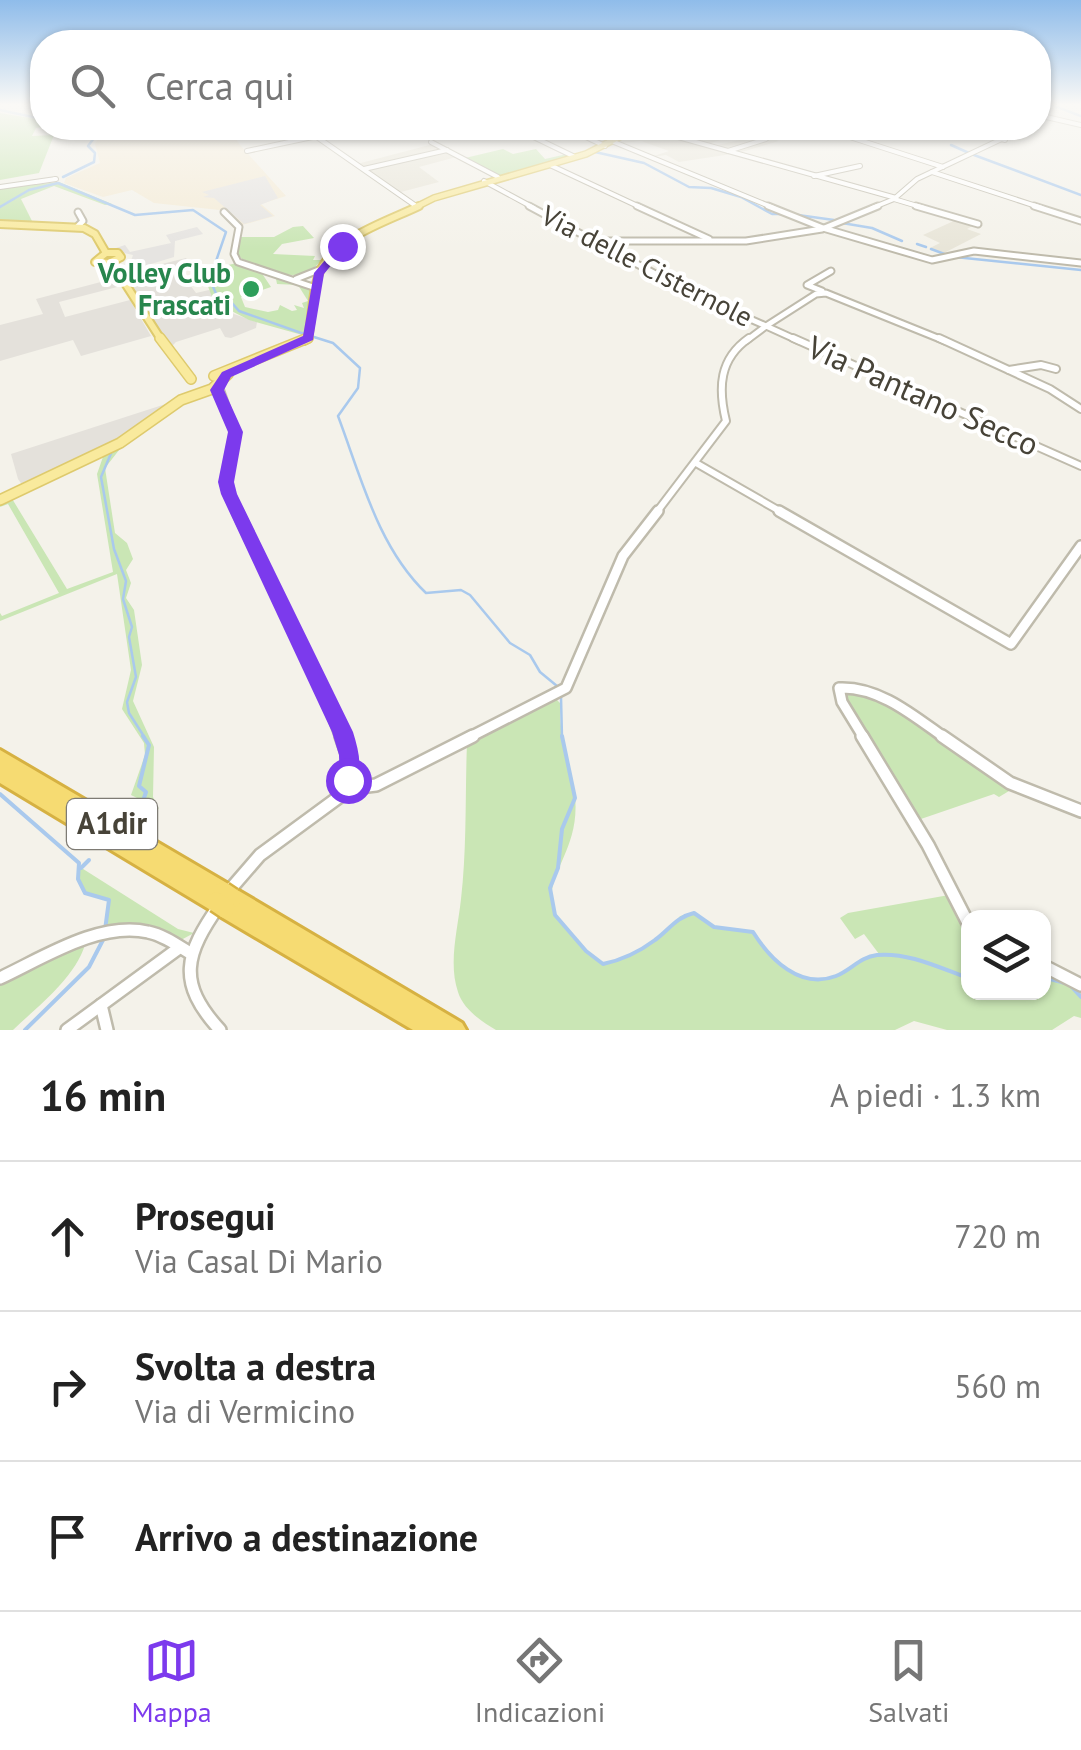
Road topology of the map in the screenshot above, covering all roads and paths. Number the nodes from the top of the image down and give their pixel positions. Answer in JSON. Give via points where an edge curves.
{"nodes":[{"id":1,"x":341,"y":153,"type":"edge"},
{"id":2,"x":434,"y":153,"type":"edge"},
{"id":3,"x":453,"y":153,"type":"edge"},
{"id":4,"x":565,"y":153,"type":"edge"},
{"id":5,"x":587,"y":153,"type":"edge"},
{"id":6,"x":641,"y":153,"type":"edge"},
{"id":7,"x":735,"y":153,"type":"edge"},
{"id":8,"x":900,"y":153,"type":"edge"},
{"id":9,"x":975,"y":153,"type":"edge"},
{"id":10,"x":575,"y":158,"type":"junction"},
{"id":11,"x":550,"y":165,"type":"junction"},
{"id":12,"x":860,"y":166,"type":"dead end"},
{"id":13,"x":943,"y":167,"type":"junction"},
{"id":14,"x":364,"y":169,"type":"junction"},
{"id":15,"x":932,"y":172,"type":"junction"},
{"id":16,"x":814,"y":176,"type":"junction"},
{"id":17,"x":498,"y":178,"type":"junction"},
{"id":18,"x":61,"y":180,"type":"junction"},
{"id":19,"x":484,"y":181,"type":"junction"},
{"id":20,"x":47,"y":182,"type":"junction"},
{"id":21,"x":0,"y":186,"type":"edge"},
{"id":22,"x":895,"y":198,"type":"junction"},
{"id":23,"x":416,"y":206,"type":"junction"},
{"id":24,"x":225,"y":211,"type":"dead end"},
{"id":25,"x":78,"y":212,"type":"dead end"},
{"id":26,"x":1081,"y":221,"type":"edge"},
{"id":27,"x":0,"y":224,"type":"edge"},
{"id":28,"x":978,"y":224,"type":"dead end"},
{"id":29,"x":77,"y":227,"type":"junction"},
{"id":30,"x":823,"y":228,"type":"junction"},
{"id":31,"x":596,"y":241,"type":"junction"},
{"id":32,"x":710,"y":241,"type":"junction"},
{"id":33,"x":106,"y":253,"type":"junction"},
{"id":34,"x":112,"y":262,"type":"junction"},
{"id":35,"x":1081,"y":263,"type":"edge"},
{"id":36,"x":321,"y":269,"type":"junction"},
{"id":37,"x":831,"y":271,"type":"dead end"},
{"id":38,"x":298,"y":280,"type":"junction"},
{"id":39,"x":316,"y":284,"type":"junction"},
{"id":40,"x":826,"y":293,"type":"junction"},
{"id":41,"x":766,"y":326,"type":"junction"},
{"id":42,"x":1056,"y":369,"type":"dead end"},
{"id":43,"x":1009,"y":370,"type":"junction"},
{"id":44,"x":216,"y":380,"type":"junction"},
{"id":45,"x":189,"y":383,"type":"junction"},
{"id":46,"x":201,"y":392,"type":"junction"},
{"id":47,"x":218,"y":397,"type":"junction"},
{"id":48,"x":181,"y":400,"type":"junction"},
{"id":49,"x":1081,"y":409,"type":"edge"},
{"id":50,"x":696,"y":463,"type":"junction"},
{"id":51,"x":1081,"y":466,"type":"edge"},
{"id":52,"x":0,"y":500,"type":"edge"},
{"id":53,"x":1081,"y":546,"type":"edge"},
{"id":54,"x":0,"y":758,"type":"edge"},
{"id":55,"x":0,"y":774,"type":"edge"},
{"id":56,"x":344,"y":789,"type":"junction"},
{"id":57,"x":1081,"y":811,"type":"edge"},
{"id":58,"x":224,"y":900,"type":"junction"},
{"id":59,"x":961,"y":910,"type":"edge"},
{"id":60,"x":185,"y":950,"type":"junction"},
{"id":61,"x":1051,"y":970,"type":"edge"},
{"id":62,"x":0,"y":978,"type":"edge"},
{"id":63,"x":1081,"y":985,"type":"edge"},
{"id":64,"x":101,"y":1004,"type":"junction"},
{"id":65,"x":67,"y":1030,"type":"edge"},
{"id":66,"x":107,"y":1030,"type":"edge"},
{"id":67,"x":220,"y":1030,"type":"edge"},
{"id":68,"x":433,"y":1030,"type":"edge"},
{"id":69,"x":456,"y":1030,"type":"edge"}],
"edges":[{"from":1,"to":14,"type":"street"},
{"from":2,"to":14,"type":"street"},
{"from":3,"to":17,"type":"street"},
{"from":4,"to":10,"type":"street"},
{"from":5,"to":10,"type":"main road"},
{"from":6,"to":30,"type":"street"},
{"from":7,"to":16,"type":"street"},
{"from":8,"to":13,"type":"street"},
{"from":9,"to":13,"type":"street"},
{"from":10,"to":11,"type":"main road"},
{"from":11,"to":17,"type":"main road"},
{"from":11,"to":32,"type":"street"},
{"from":12,"to":16,"type":"street"},
{"from":13,"to":15,"type":"street"},
{"from":14,"to":23,"type":"street"},
{"from":15,"to":22,"type":"street"},
{"from":15,"to":26,"type":"street"},
{"from":16,"to":22,"type":"street"},
{"from":17,"to":19,"type":"main road"},
{"from":18,"to":20,"type":"street"},
{"from":18,"to":20,"type":"street"},
{"from":18,"to":21,"type":"street"},
{"from":19,"to":23,"type":"main road"},
{"from":19,"to":31,"type":"street","name":"Via delle Cisternole"},
{"from":20,"to":21,"type":"street"},
{"from":22,"to":28,"type":"street"},
{"from":22,"to":30,"type":"street"},
{"from":23,"to":36,"type":"main road","via":[[344,245]]},
{"from":24,"to":38,"type":"street","via":[[237,224],[235,259]]},
{"from":25,"to":29,"type":"street","via":[[83,222]]},
{"from":27,"to":29,"type":"main road"},
{"from":29,"to":33,"type":"main road","via":[[94,233]]},
{"from":30,"to":32,"type":"street"},
{"from":30,"to":35,"type":"street","via":[[932,260],[976,251]]},
{"from":31,"to":32,"type":"street"},
{"from":31,"to":41,"type":"street","name":"Via delle Cisternole"},
{"from":33,"to":34,"type":"main road","via":[[121,254]]},
{"from":33,"to":34,"type":"main road","via":[[95,262]]},
{"from":34,"to":45,"type":"main road"},
{"from":36,"to":38,"type":"street"},
{"from":36,"to":39,"type":"main road"},
{"from":37,"to":40,"type":"street","via":[[807,285]]},
{"from":38,"to":39,"type":"street"},
{"from":39,"to":44,"type":"main road","via":[[307,340]]},
{"from":40,"to":41,"type":"street","name":"Via delle Cisternole"},
{"from":40,"to":43,"type":"street"},
{"from":41,"to":50,"type":"street","via":[[735,348],[718,390],[726,421]]},
{"from":41,"to":51,"type":"street","name":"Via Pantano Secco"},
{"from":42,"to":43,"type":"street","via":[[1040,364]]},
{"from":43,"to":49,"type":"street"},
{"from":44,"to":45,"type":"main road"},
{"from":44,"to":46,"type":"main road"},
{"from":44,"to":47,"type":"street"},
{"from":45,"to":46,"type":"main road"},
{"from":45,"to":48,"type":"main road"},
{"from":46,"to":47,"type":"street"},
{"from":46,"to":48,"type":"main road"},
{"from":47,"to":56,"type":"street","via":[[236,432],[227,488],[342,732],[350,759]]},
{"from":48,"to":52,"type":"main road","via":[[120,443]]},
{"from":50,"to":53,"type":"street","via":[[1010,644]]},
{"from":50,"to":56,"type":"street","via":[[623,556],[566,688],[376,785]]},
{"from":54,"to":58,"type":"highway","number":"A1dir"},
{"from":55,"to":58,"type":"highway","number":"A1dir"},
{"from":56,"to":60,"type":"street","via":[[249,866]]},
{"from":57,"to":59,"type":"street","via":[[1011,784],[877,696],[842,686],[844,706]]},
{"from":58,"to":68,"type":"highway","number":"A1dir"},
{"from":58,"to":69,"type":"highway","number":"A1dir"},
{"from":60,"to":62,"type":"street","via":[[148,932],[122,931]]},
{"from":60,"to":64,"type":"street"},
{"from":60,"to":67,"type":"street","via":[[192,996]]},
{"from":61,"to":63,"type":"street"},
{"from":64,"to":65,"type":"street"},
{"from":64,"to":66,"type":"street"}]}
